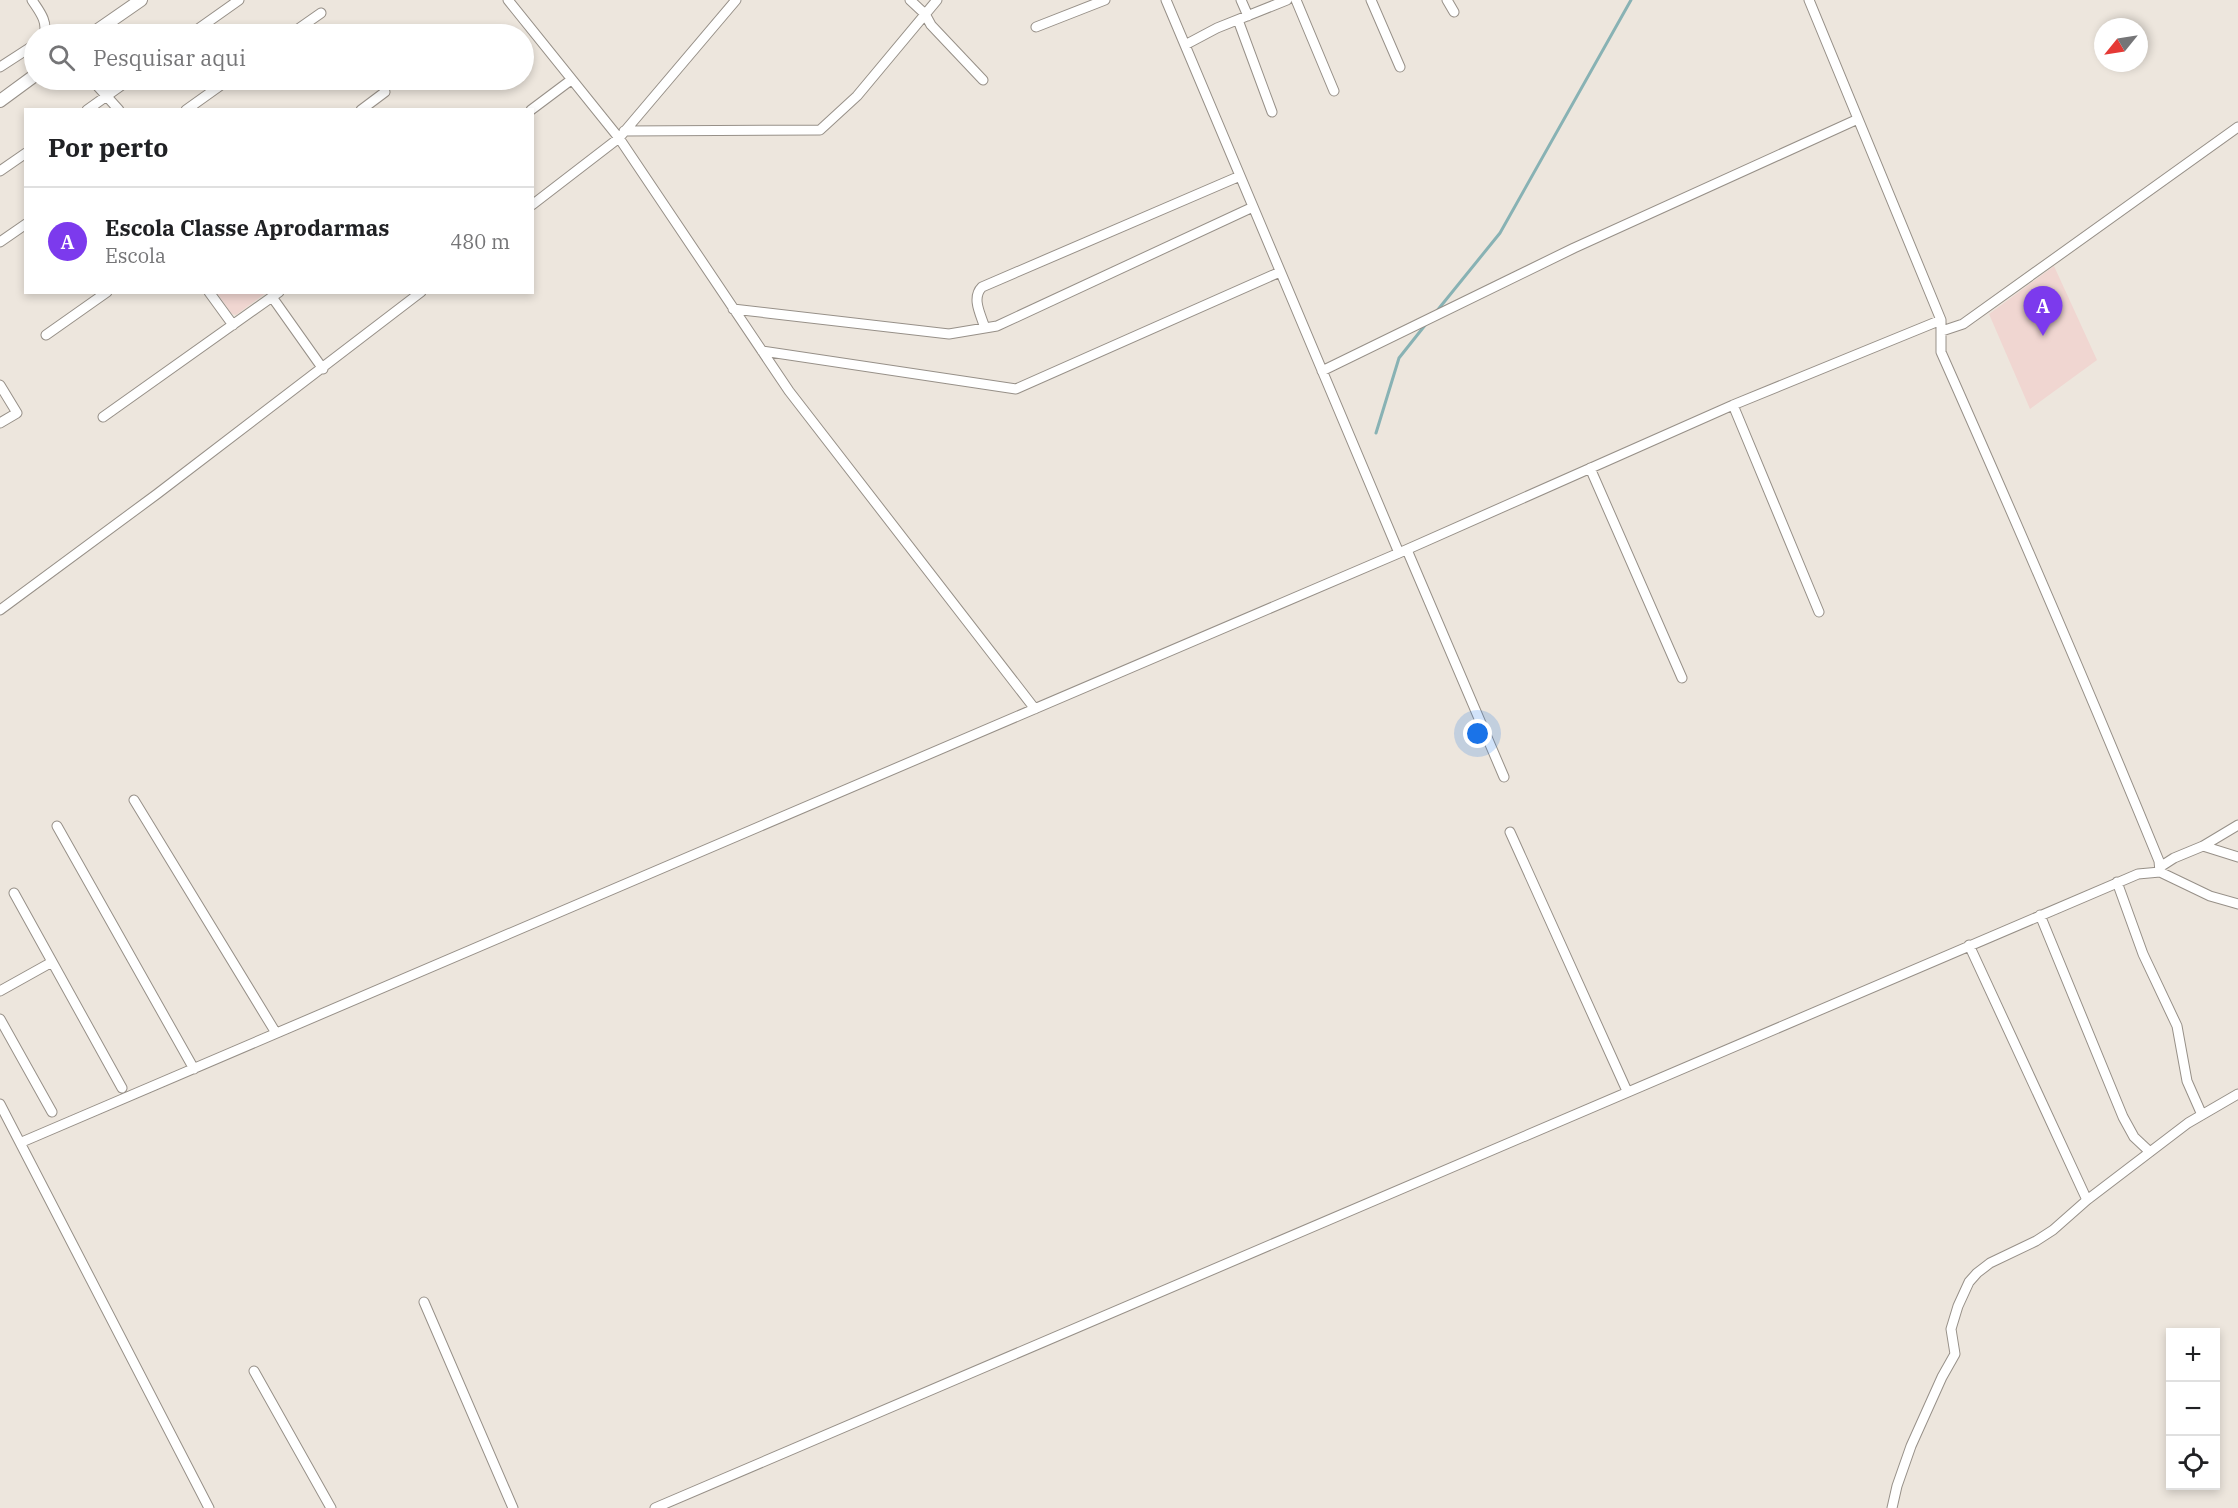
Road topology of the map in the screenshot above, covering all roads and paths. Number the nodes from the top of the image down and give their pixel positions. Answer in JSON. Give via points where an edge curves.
{"nodes":[{"id":1,"x":32,"y":0,"type":"edge"},
{"id":2,"x":141,"y":0,"type":"edge"},
{"id":3,"x":239,"y":0,"type":"edge"},
{"id":4,"x":508,"y":0,"type":"edge"},
{"id":5,"x":736,"y":0,"type":"edge"},
{"id":6,"x":910,"y":0,"type":"edge"},
{"id":7,"x":937,"y":0,"type":"edge"},
{"id":8,"x":1105,"y":0,"type":"edge"},
{"id":9,"x":1166,"y":0,"type":"edge"},
{"id":10,"x":1241,"y":0,"type":"edge"},
{"id":11,"x":1287,"y":0,"type":"edge"},
{"id":12,"x":1296,"y":0,"type":"edge"},
{"id":13,"x":1371,"y":0,"type":"edge"},
{"id":14,"x":1447,"y":0,"type":"edge"},
{"id":15,"x":1809,"y":0,"type":"edge"},
{"id":16,"x":1454,"y":12,"type":"dead end"},
{"id":17,"x":321,"y":13,"type":"dead end"},
{"id":18,"x":925,"y":14,"type":"junction"},
{"id":19,"x":1248,"y":16,"type":"junction"},
{"id":20,"x":1238,"y":20,"type":"junction"},
{"id":21,"x":45,"y":24,"type":"edge"},
{"id":22,"x":106,"y":24,"type":"edge"},
{"id":23,"x":205,"y":24,"type":"edge"},
{"id":24,"x":305,"y":24,"type":"edge"},
{"id":25,"x":527,"y":24,"type":"edge"},
{"id":26,"x":1036,"y":27,"type":"dead end"},
{"id":27,"x":534,"y":33,"type":"edge"},
{"id":28,"x":1185,"y":45,"type":"junction"},
{"id":29,"x":24,"y":51,"type":"edge"},
{"id":30,"x":1400,"y":66,"type":"dead end"},
{"id":31,"x":0,"y":67,"type":"edge"},
{"id":32,"x":571,"y":80,"type":"junction"},
{"id":33,"x":983,"y":80,"type":"dead end"},
{"id":34,"x":24,"y":83,"type":"edge"},
{"id":35,"x":102,"y":90,"type":"edge"},
{"id":36,"x":114,"y":90,"type":"edge"},
{"id":37,"x":214,"y":90,"type":"edge"},
{"id":38,"x":1334,"y":91,"type":"dead end"},
{"id":39,"x":385,"y":92,"type":"dead end"},
{"id":40,"x":107,"y":95,"type":"junction"},
{"id":41,"x":0,"y":101,"type":"edge"},
{"id":42,"x":90,"y":108,"type":"edge"},
{"id":43,"x":117,"y":108,"type":"edge"},
{"id":44,"x":189,"y":108,"type":"edge"},
{"id":45,"x":364,"y":108,"type":"edge"},
{"id":46,"x":534,"y":108,"type":"edge"},
{"id":47,"x":1272,"y":112,"type":"dead end"},
{"id":48,"x":1858,"y":119,"type":"junction"},
{"id":49,"x":2238,"y":127,"type":"edge"},
{"id":50,"x":622,"y":135,"type":"junction"},
{"id":51,"x":24,"y":154,"type":"edge"},
{"id":52,"x":0,"y":171,"type":"edge"},
{"id":53,"x":1240,"y":176,"type":"junction"},
{"id":54,"x":534,"y":203,"type":"edge"},
{"id":55,"x":1253,"y":207,"type":"junction"},
{"id":56,"x":24,"y":225,"type":"edge"},
{"id":57,"x":0,"y":242,"type":"edge"},
{"id":58,"x":1280,"y":272,"type":"junction"},
{"id":59,"x":104,"y":294,"type":"edge"},
{"id":60,"x":210,"y":294,"type":"edge"},
{"id":61,"x":418,"y":294,"type":"edge"},
{"id":62,"x":276,"y":295,"type":"edge"},
{"id":63,"x":733,"y":309,"type":"junction"},
{"id":64,"x":1941,"y":320,"type":"junction"},
{"id":65,"x":233,"y":325,"type":"junction"},
{"id":66,"x":985,"y":328,"type":"junction"},
{"id":67,"x":1942,"y":331,"type":"junction"},
{"id":68,"x":46,"y":335,"type":"dead end"},
{"id":69,"x":762,"y":351,"type":"junction"},
{"id":70,"x":323,"y":369,"type":"junction"},
{"id":71,"x":1322,"y":371,"type":"junction"},
{"id":72,"x":0,"y":385,"type":"edge"},
{"id":73,"x":1733,"y":405,"type":"junction"},
{"id":74,"x":103,"y":417,"type":"dead end"},
{"id":75,"x":0,"y":423,"type":"edge"},
{"id":76,"x":1590,"y":468,"type":"junction"},
{"id":77,"x":1403,"y":551,"type":"junction"},
{"id":78,"x":0,"y":610,"type":"edge"},
{"id":79,"x":1819,"y":612,"type":"dead end"},
{"id":80,"x":1682,"y":678,"type":"dead end"},
{"id":81,"x":1035,"y":709,"type":"junction"},
{"id":82,"x":1504,"y":777,"type":"dead end"},
{"id":83,"x":134,"y":800,"type":"dead end"},
{"id":84,"x":2238,"y":825,"type":"edge"},
{"id":85,"x":57,"y":826,"type":"dead end"},
{"id":86,"x":1510,"y":832,"type":"dead end"},
{"id":87,"x":2203,"y":846,"type":"junction"},
{"id":88,"x":2238,"y":857,"type":"edge"},
{"id":89,"x":2160,"y":869,"type":"junction"},
{"id":90,"x":2117,"y":882,"type":"junction"},
{"id":91,"x":14,"y":893,"type":"dead end"},
{"id":92,"x":2238,"y":904,"type":"edge"},
{"id":93,"x":2040,"y":915,"type":"junction"},
{"id":94,"x":1969,"y":945,"type":"junction"},
{"id":95,"x":52,"y":962,"type":"junction"},
{"id":96,"x":0,"y":991,"type":"edge"},
{"id":97,"x":0,"y":1019,"type":"edge"},
{"id":98,"x":276,"y":1033,"type":"junction"},
{"id":99,"x":194,"y":1069,"type":"junction"},
{"id":100,"x":122,"y":1088,"type":"dead end"},
{"id":101,"x":1627,"y":1091,"type":"junction"},
{"id":102,"x":2238,"y":1094,"type":"edge"},
{"id":103,"x":0,"y":1104,"type":"edge"},
{"id":104,"x":52,"y":1112,"type":"dead end"},
{"id":105,"x":2202,"y":1115,"type":"junction"},
{"id":106,"x":22,"y":1142,"type":"junction"},
{"id":107,"x":2150,"y":1152,"type":"junction"},
{"id":108,"x":2087,"y":1200,"type":"junction"},
{"id":109,"x":424,"y":1302,"type":"dead end"},
{"id":110,"x":254,"y":1371,"type":"dead end"},
{"id":111,"x":674,"y":1504,"type":"edge"},
{"id":112,"x":209,"y":1508,"type":"edge"},
{"id":113,"x":331,"y":1508,"type":"edge"},
{"id":114,"x":513,"y":1508,"type":"edge"},
{"id":115,"x":655,"y":1508,"type":"edge"},
{"id":116,"x":1892,"y":1508,"type":"edge"}],
"edges":[{"from":1,"to":21,"type":"street"},
{"from":2,"to":22,"type":"main road"},
{"from":3,"to":23,"type":"street"},
{"from":4,"to":25,"type":"street"},
{"from":5,"to":50,"type":"street"},
{"from":6,"to":18,"type":"street"},
{"from":7,"to":18,"type":"street"},
{"from":8,"to":26,"type":"street"},
{"from":9,"to":28,"type":"street"},
{"from":10,"to":19,"type":"street"},
{"from":11,"to":19,"type":"street"},
{"from":12,"to":38,"type":"street"},
{"from":13,"to":30,"type":"street"},
{"from":14,"to":16,"type":"street"},
{"from":15,"to":48,"type":"street"},
{"from":17,"to":24,"type":"street"},
{"from":18,"to":33,"type":"street"},
{"from":18,"to":50,"type":"street","via":[[856,96],[820,130]]},
{"from":19,"to":20,"type":"street"},
{"from":20,"to":28,"type":"street"},
{"from":20,"to":47,"type":"street"},
{"from":27,"to":32,"type":"street"},
{"from":28,"to":53,"type":"street"},
{"from":29,"to":31,"type":"street"},
{"from":32,"to":46,"type":"street"},
{"from":32,"to":50,"type":"street"},
{"from":34,"to":41,"type":"main road"},
{"from":35,"to":40,"type":"street"},
{"from":36,"to":40,"type":"street"},
{"from":37,"to":44,"type":"street"},
{"from":39,"to":45,"type":"street"},
{"from":40,"to":42,"type":"street"},
{"from":40,"to":43,"type":"street"},
{"from":48,"to":64,"type":"street"},
{"from":48,"to":71,"type":"street","via":[[1574,248]]},
{"from":49,"to":67,"type":"street","via":[[1963,324]]},
{"from":50,"to":54,"type":"street"},
{"from":50,"to":63,"type":"street"},
{"from":51,"to":52,"type":"street"},
{"from":53,"to":55,"type":"street"},
{"from":53,"to":66,"type":"street","via":[[982,287],[976,298]]},
{"from":55,"to":58,"type":"street"},
{"from":55,"to":66,"type":"street","via":[[997,326]]},
{"from":56,"to":57,"type":"street"},
{"from":58,"to":69,"type":"street","via":[[1016,389]]},
{"from":58,"to":71,"type":"street"},
{"from":59,"to":68,"type":"street"},
{"from":60,"to":65,"type":"street"},
{"from":61,"to":70,"type":"street"},
{"from":62,"to":65,"type":"street"},
{"from":62,"to":70,"type":"street"},
{"from":63,"to":66,"type":"street","via":[[949,334]]},
{"from":63,"to":69,"type":"street"},
{"from":64,"to":67,"type":"street"},
{"from":64,"to":73,"type":"street"},
{"from":65,"to":74,"type":"street"},
{"from":67,"to":89,"type":"street","via":[[1941,352],[2037,568]]},
{"from":69,"to":81,"type":"street"},
{"from":70,"to":78,"type":"street"},
{"from":71,"to":77,"type":"street"},
{"from":72,"to":75,"type":"street","via":[[17,413]]},
{"from":73,"to":76,"type":"street"},
{"from":73,"to":79,"type":"street"},
{"from":76,"to":77,"type":"street"},
{"from":76,"to":80,"type":"street"},
{"from":77,"to":81,"type":"street"},
{"from":77,"to":82,"type":"street"},
{"from":81,"to":98,"type":"street"},
{"from":83,"to":98,"type":"street"},
{"from":84,"to":87,"type":"street"},
{"from":85,"to":99,"type":"street"},
{"from":86,"to":101,"type":"street"},
{"from":87,"to":88,"type":"street"},
{"from":87,"to":89,"type":"street","via":[[2174,858]]},
{"from":89,"to":90,"type":"street"},
{"from":89,"to":92,"type":"street","via":[[2210,896]]},
{"from":90,"to":93,"type":"street"},
{"from":90,"to":105,"type":"street","via":[[2143,954],[2178,1026],[2187,1081]]},
{"from":91,"to":95,"type":"street"},
{"from":93,"to":94,"type":"street"},
{"from":93,"to":107,"type":"street","via":[[2123,1117],[2134,1137]]},
{"from":94,"to":101,"type":"street"},
{"from":94,"to":108,"type":"street"},
{"from":95,"to":96,"type":"street"},
{"from":95,"to":100,"type":"street"},
{"from":97,"to":104,"type":"street"},
{"from":98,"to":99,"type":"street"},
{"from":99,"to":106,"type":"street"},
{"from":101,"to":111,"type":"street"},
{"from":102,"to":105,"type":"street"},
{"from":103,"to":106,"type":"street"},
{"from":105,"to":107,"type":"street"},
{"from":106,"to":112,"type":"street"},
{"from":107,"to":108,"type":"street"},
{"from":108,"to":116,"type":"street","via":[[2054,1230],[1990,1263],[1970,1282],[1951,1329],[1955,1354],[1911,1446]]},
{"from":109,"to":114,"type":"street"},
{"from":110,"to":113,"type":"street"},
{"from":111,"to":115,"type":"street"}]}
